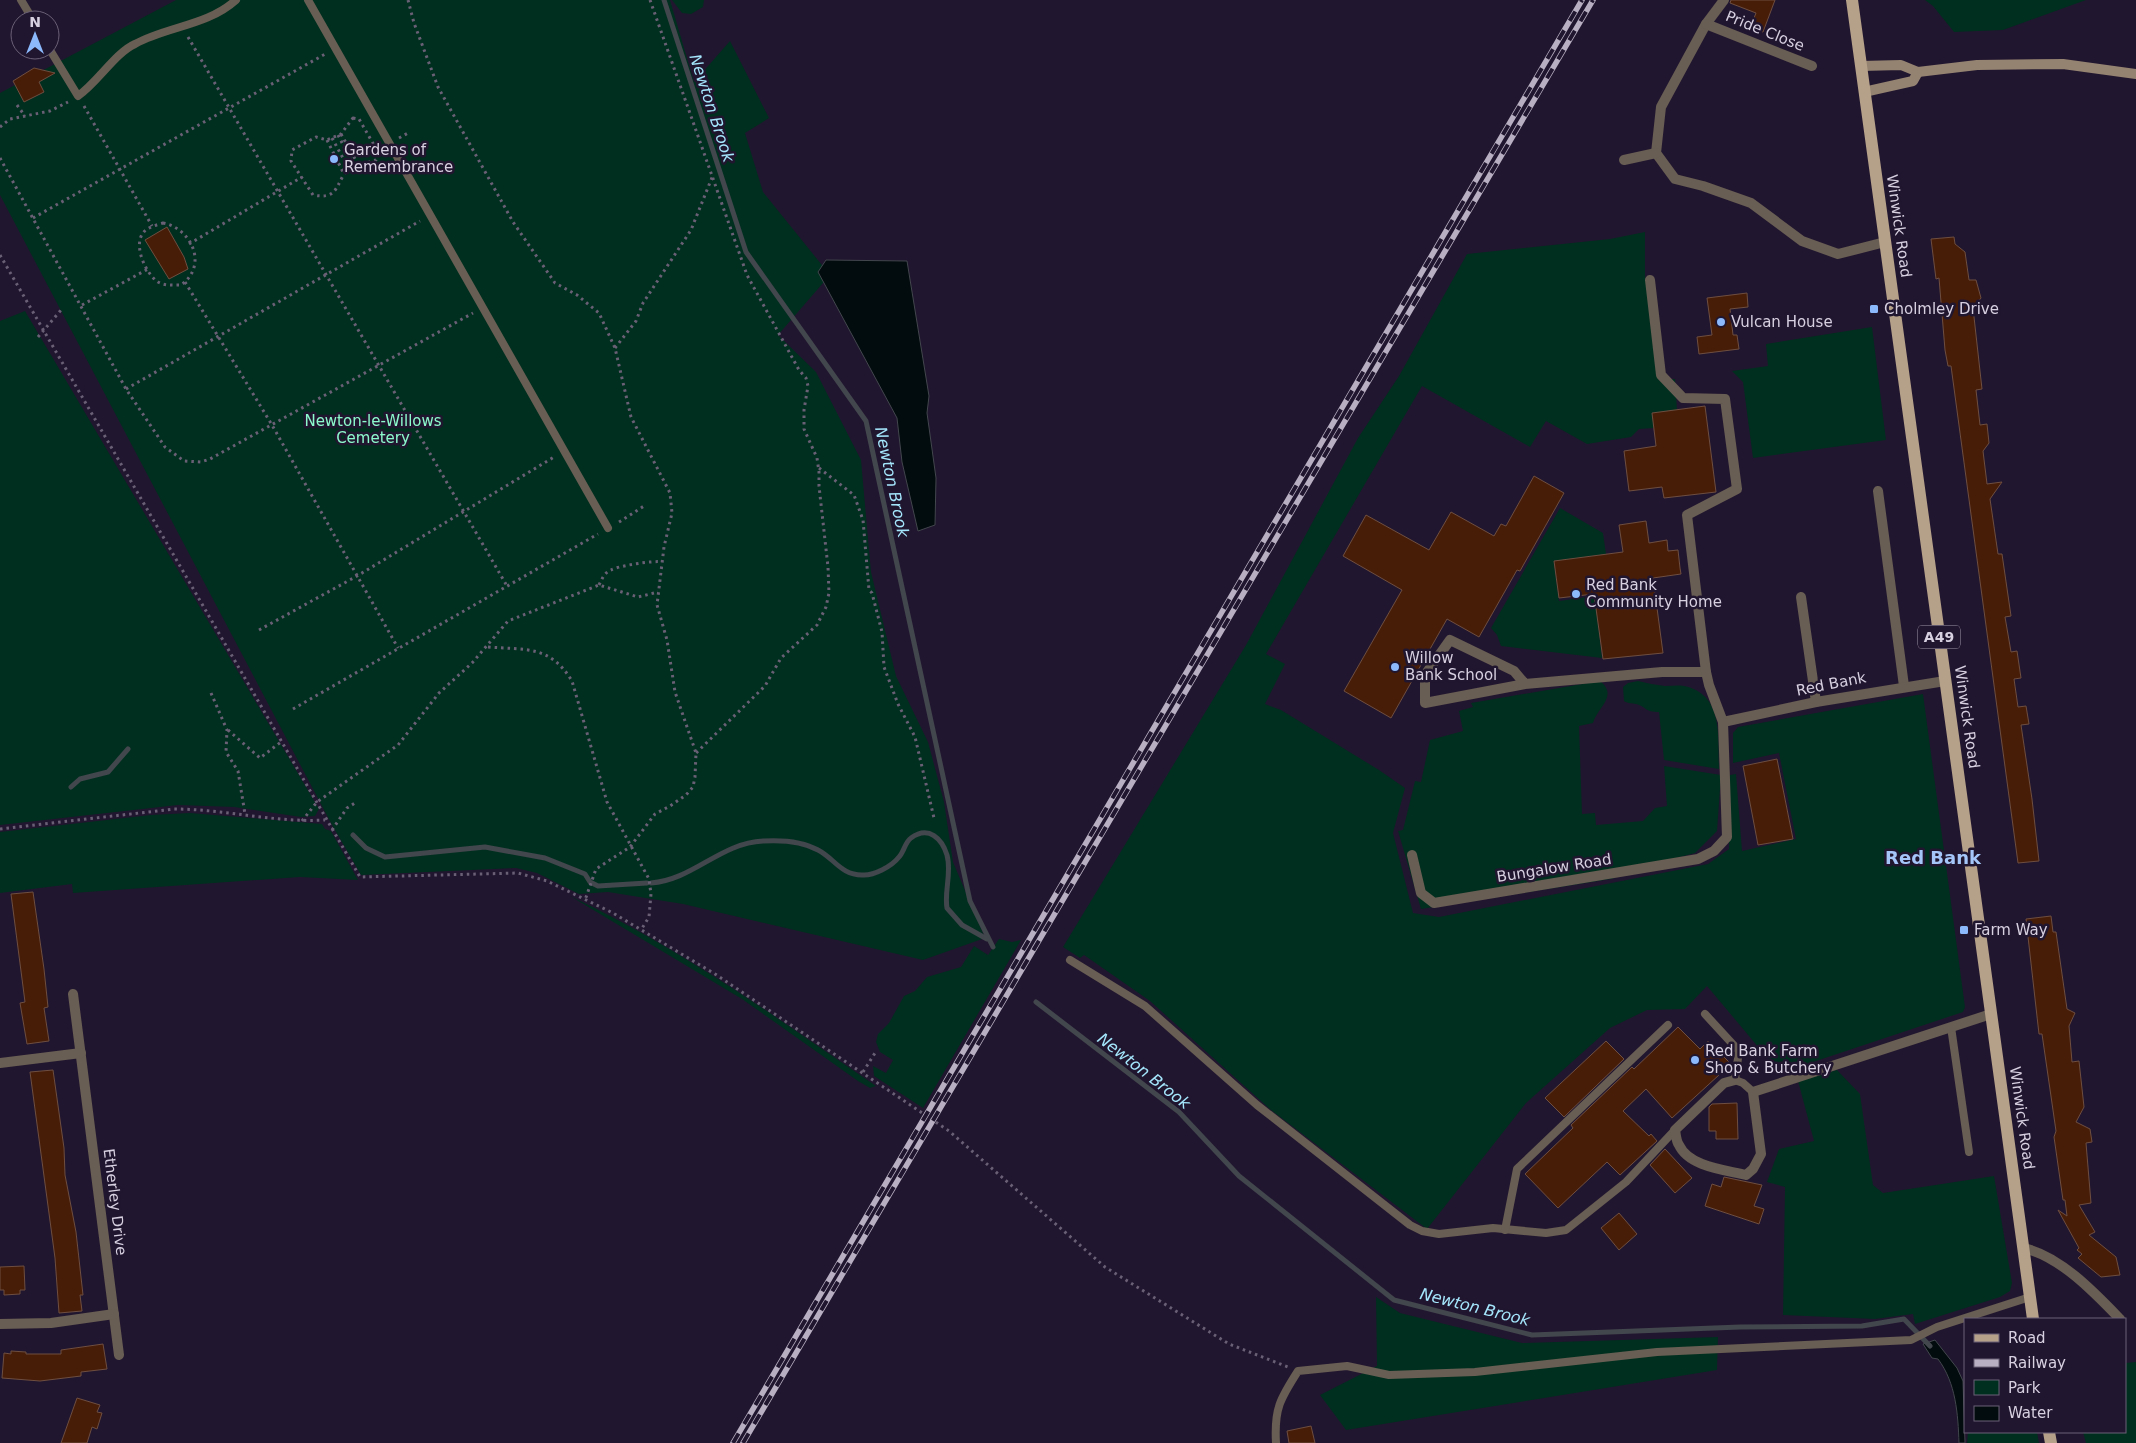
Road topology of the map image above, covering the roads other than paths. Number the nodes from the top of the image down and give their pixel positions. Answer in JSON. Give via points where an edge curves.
{"nodes":[{"id":1,"x":236,"y":0,"type":"edge"},
{"id":2,"x":308,"y":0,"type":"edge"},
{"id":3,"x":1724,"y":0,"type":"edge"},
{"id":4,"x":1852,"y":0,"type":"edge"},
{"id":5,"x":1706,"y":24,"type":"junction"},
{"id":6,"x":56,"y":60,"type":"edge"},
{"id":7,"x":1812,"y":66,"type":"dead end"},
{"id":8,"x":1861,"y":66,"type":"junction"},
{"id":9,"x":1918,"y":72,"type":"junction"},
{"id":10,"x":2136,"y":74,"type":"edge"},
{"id":11,"x":1864,"y":92,"type":"junction"},
{"id":12,"x":1656,"y":153,"type":"junction"},
{"id":13,"x":1624,"y":160,"type":"dead end"},
{"id":14,"x":1885,"y":242,"type":"junction"},
{"id":15,"x":1650,"y":280,"type":"dead end"},
{"id":16,"x":1878,"y":491,"type":"dead end"},
{"id":17,"x":608,"y":528,"type":"road end"},
{"id":18,"x":1801,"y":597,"type":"dead end"},
{"id":19,"x":1706,"y":672,"type":"junction"},
{"id":20,"x":1945,"y":681,"type":"junction"},
{"id":21,"x":1525,"y":684,"type":"junction"},
{"id":22,"x":1904,"y":686,"type":"junction"},
{"id":23,"x":1816,"y":702,"type":"junction"},
{"id":24,"x":1723,"y":722,"type":"junction"},
{"id":25,"x":1412,"y":855,"type":"dead end"},
{"id":26,"x":1070,"y":960,"type":"dead end"},
{"id":27,"x":73,"y":994,"type":"dead end"},
{"id":28,"x":1705,"y":1014,"type":"dead end"},
{"id":29,"x":1991,"y":1014,"type":"junction"},
{"id":30,"x":1668,"y":1025,"type":"dead end"},
{"id":31,"x":1952,"y":1027,"type":"junction"},
{"id":32,"x":81,"y":1053,"type":"junction"},
{"id":33,"x":0,"y":1063,"type":"edge"},
{"id":34,"x":1734,"y":1080,"type":"junction"},
{"id":35,"x":1753,"y":1092,"type":"junction"},
{"id":36,"x":1675,"y":1130,"type":"junction"},
{"id":37,"x":1969,"y":1152,"type":"dead end"},
{"id":38,"x":1505,"y":1230,"type":"junction"},
{"id":39,"x":2023,"y":1248,"type":"junction"},
{"id":40,"x":2030,"y":1297,"type":"junction"},
{"id":41,"x":114,"y":1314,"type":"junction"},
{"id":42,"x":1966,"y":1318,"type":"edge"},
{"id":43,"x":2033,"y":1318,"type":"edge"},
{"id":44,"x":2119,"y":1318,"type":"edge"},
{"id":45,"x":1964,"y":1319,"type":"edge"},
{"id":46,"x":0,"y":1324,"type":"edge"},
{"id":47,"x":119,"y":1355,"type":"dead end"},
{"id":48,"x":1276,"y":1443,"type":"edge"}],
"edges":[{"from":1,"to":6,"type":"lane","via":[[221,13],[132,44],[78,96]]},
{"from":2,"to":17,"type":"lane"},
{"from":3,"to":5,"type":"street"},
{"from":4,"to":8,"type":"main road","name":"Winwick Road","number":"A49"},
{"from":5,"to":7,"type":"street","name":"Pride Close"},
{"from":5,"to":12,"type":"street","via":[[1662,107]]},
{"from":8,"to":9,"type":"main road","via":[[1901,65]]},
{"from":8,"to":11,"type":"main road","name":"Winwick Road","number":"A49"},
{"from":9,"to":10,"type":"main road","via":[[1977,65],[2063,64]]},
{"from":9,"to":11,"type":"main road","via":[[1913,81]]},
{"from":11,"to":14,"type":"main road","name":"Winwick Road","number":"A49"},
{"from":12,"to":13,"type":"street"},
{"from":12,"to":14,"type":"street","via":[[1676,180],[1751,203],[1802,241],[1838,254]]},
{"from":14,"to":20,"type":"main road","name":"Winwick Road","number":"A49"},
{"from":15,"to":19,"type":"street","via":[[1661,375],[1683,398],[1725,399],[1737,489],[1687,515]]},
{"from":16,"to":22,"type":"street"},
{"from":18,"to":23,"type":"street"},
{"from":19,"to":21,"type":"street","via":[[1662,672]]},
{"from":19,"to":24,"type":"street"},
{"from":20,"to":22,"type":"street","name":"Red Bank"},
{"from":20,"to":29,"type":"main road","name":"Winwick Road","number":"A49"},
{"from":21,"to":21,"type":"street","via":[[1452,698],[1425,704],[1425,675],[1450,640],[1514,671]]},
{"from":22,"to":23,"type":"street","name":"Red Bank"},
{"from":23,"to":24,"type":"street","name":"Red Bank"},
{"from":24,"to":25,"type":"street","name":"Bungalow Road","via":[[1727,837],[1714,851],[1698,859],[1434,903],[1421,893]]},
{"from":26,"to":38,"type":"lane","via":[[1145,1006],[1257,1104],[1410,1224],[1422,1231],[1439,1234],[1478,1229]]},
{"from":27,"to":32,"type":"street","name":"Etherley Drive"},
{"from":28,"to":34,"type":"lane","via":[[1739,1051]]},
{"from":29,"to":31,"type":"street"},
{"from":29,"to":39,"type":"main road","name":"Winwick Road","number":"A49"},
{"from":30,"to":38,"type":"lane","via":[[1517,1169]]},
{"from":31,"to":35,"type":"street"},
{"from":31,"to":37,"type":"lane"},
{"from":32,"to":33,"type":"street"},
{"from":32,"to":41,"type":"street","name":"Etherley Drive"},
{"from":34,"to":35,"type":"lane"},
{"from":34,"to":36,"type":"street","via":[[1724,1083]]},
{"from":35,"to":36,"type":"street","via":[[1762,1154],[1746,1175],[1714,1168],[1688,1157],[1679,1146]]},
{"from":36,"to":38,"type":"lane","via":[[1626,1182],[1566,1230],[1546,1233]]},
{"from":39,"to":40,"type":"main road","name":"Winwick Road","number":"A49"},
{"from":39,"to":44,"type":"street","via":[[2051,1258]]},
{"from":40,"to":42,"type":"lane"},
{"from":40,"to":43,"type":"main road","name":"Winwick Road","number":"A49"},
{"from":41,"to":46,"type":"street","via":[[52,1323]]},
{"from":41,"to":47,"type":"street","name":"Etherley Drive"},
{"from":45,"to":48,"type":"lane","via":[[1911,1340],[1657,1352],[1475,1372],[1389,1375],[1346,1366],[1298,1371],[1280,1400],[1275,1425]]}]}
